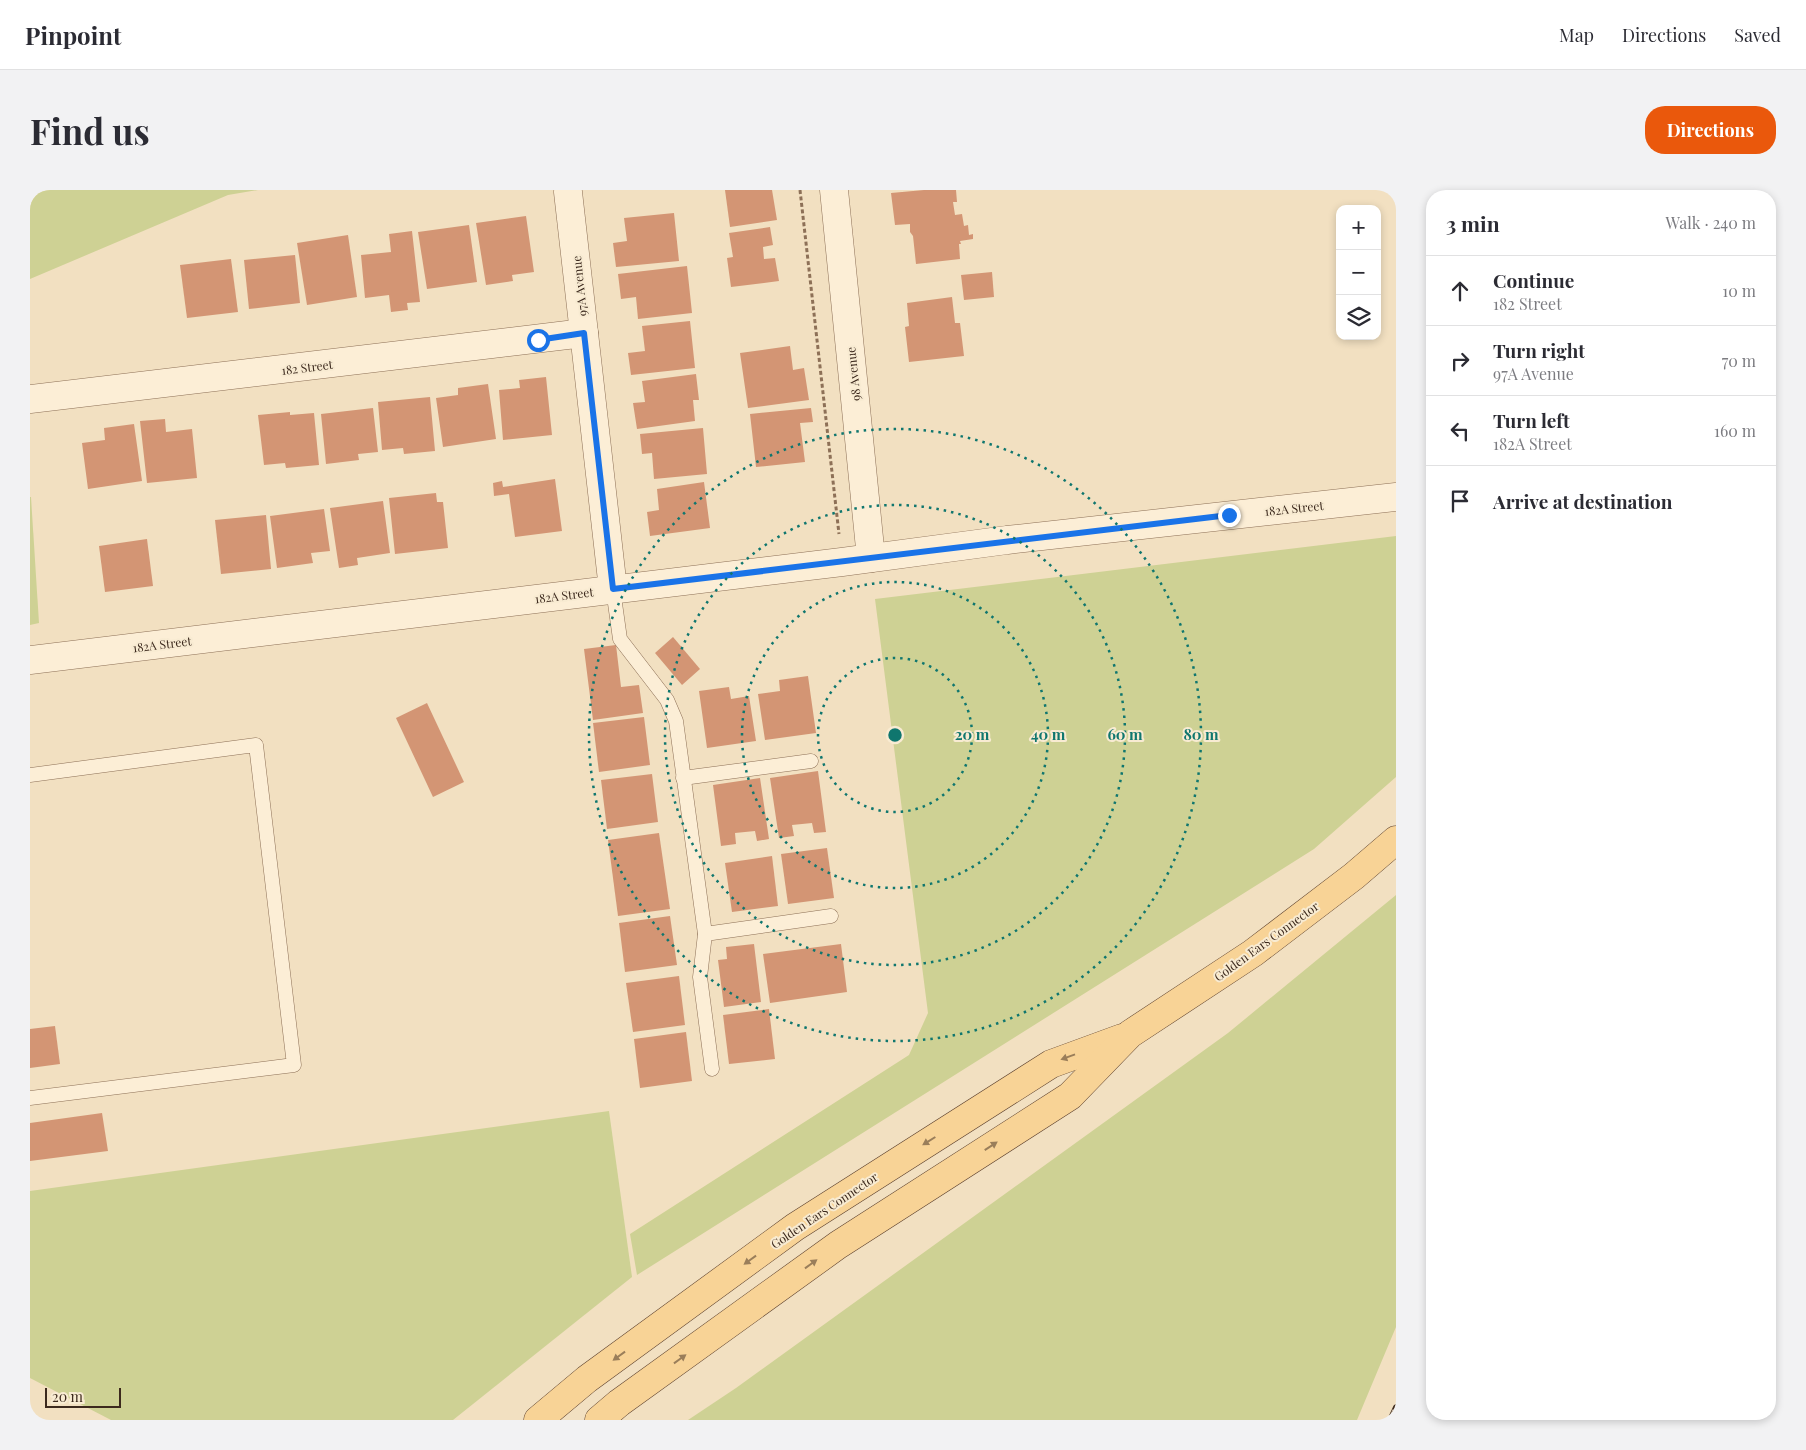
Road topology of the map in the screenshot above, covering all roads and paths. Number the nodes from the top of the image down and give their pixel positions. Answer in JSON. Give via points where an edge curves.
{"nodes":[{"id":1,"x":800,"y":190,"type":"edge"},
{"id":2,"x":834,"y":190,"type":"edge"},
{"id":3,"x":568,"y":192,"type":"dead end"},
{"id":4,"x":584,"y":333,"type":"junction"},
{"id":5,"x":30,"y":400,"type":"edge"},
{"id":6,"x":1396,"y":497,"type":"edge"},
{"id":7,"x":839,"y":534,"type":"dead end"},
{"id":8,"x":871,"y":558,"type":"junction"},
{"id":9,"x":613,"y":589,"type":"junction"},
{"id":10,"x":30,"y":660,"type":"edge"},
{"id":11,"x":810,"y":761,"type":"dead end"},
{"id":12,"x":30,"y":774,"type":"edge"},
{"id":13,"x":683,"y":778,"type":"junction"},
{"id":14,"x":1396,"y":840,"type":"edge"},
{"id":15,"x":831,"y":916,"type":"dead end"},
{"id":16,"x":705,"y":934,"type":"junction"},
{"id":17,"x":1130,"y":1034,"type":"junction"},
{"id":18,"x":712,"y":1069,"type":"dead end"},
{"id":19,"x":30,"y":1098,"type":"edge"},
{"id":20,"x":538,"y":1420,"type":"edge"},
{"id":21,"x":599,"y":1420,"type":"edge"}],
"edges":[{"from":1,"to":7,"type":"path"},
{"from":2,"to":8,"type":"street","name":"98 Avenue"},
{"from":3,"to":4,"type":"street","name":"97A Avenue"},
{"from":4,"to":5,"type":"street","name":"182 Street"},
{"from":4,"to":9,"type":"street","name":"97A Avenue"},
{"from":6,"to":8,"type":"street","name":"182A Street"},
{"from":8,"to":9,"type":"street","name":"182A Street"},
{"from":9,"to":10,"type":"street","name":"182A Street"},
{"from":9,"to":13,"type":"lane","via":[[620,639],[667,700],[676,720]]},
{"from":11,"to":13,"type":"lane"},
{"from":12,"to":19,"type":"lane","via":[[256,745],[294,1065]]},
{"from":13,"to":16,"type":"lane"},
{"from":14,"to":17,"type":"main road","name":"Golden Ears Connector","via":[[1253,953]]},
{"from":15,"to":16,"type":"lane"},
{"from":16,"to":18,"type":"lane","via":[[700,977]]},
{"from":17,"to":20,"type":"main road","name":"Golden Ears Connector","one_way":true,"via":[[1051,1064],[795,1227],[587,1379]]},
{"from":21,"to":17,"type":"main road","name":"Golden Ears Connector","one_way":true,"via":[[838,1245],[1070,1096]]}]}
